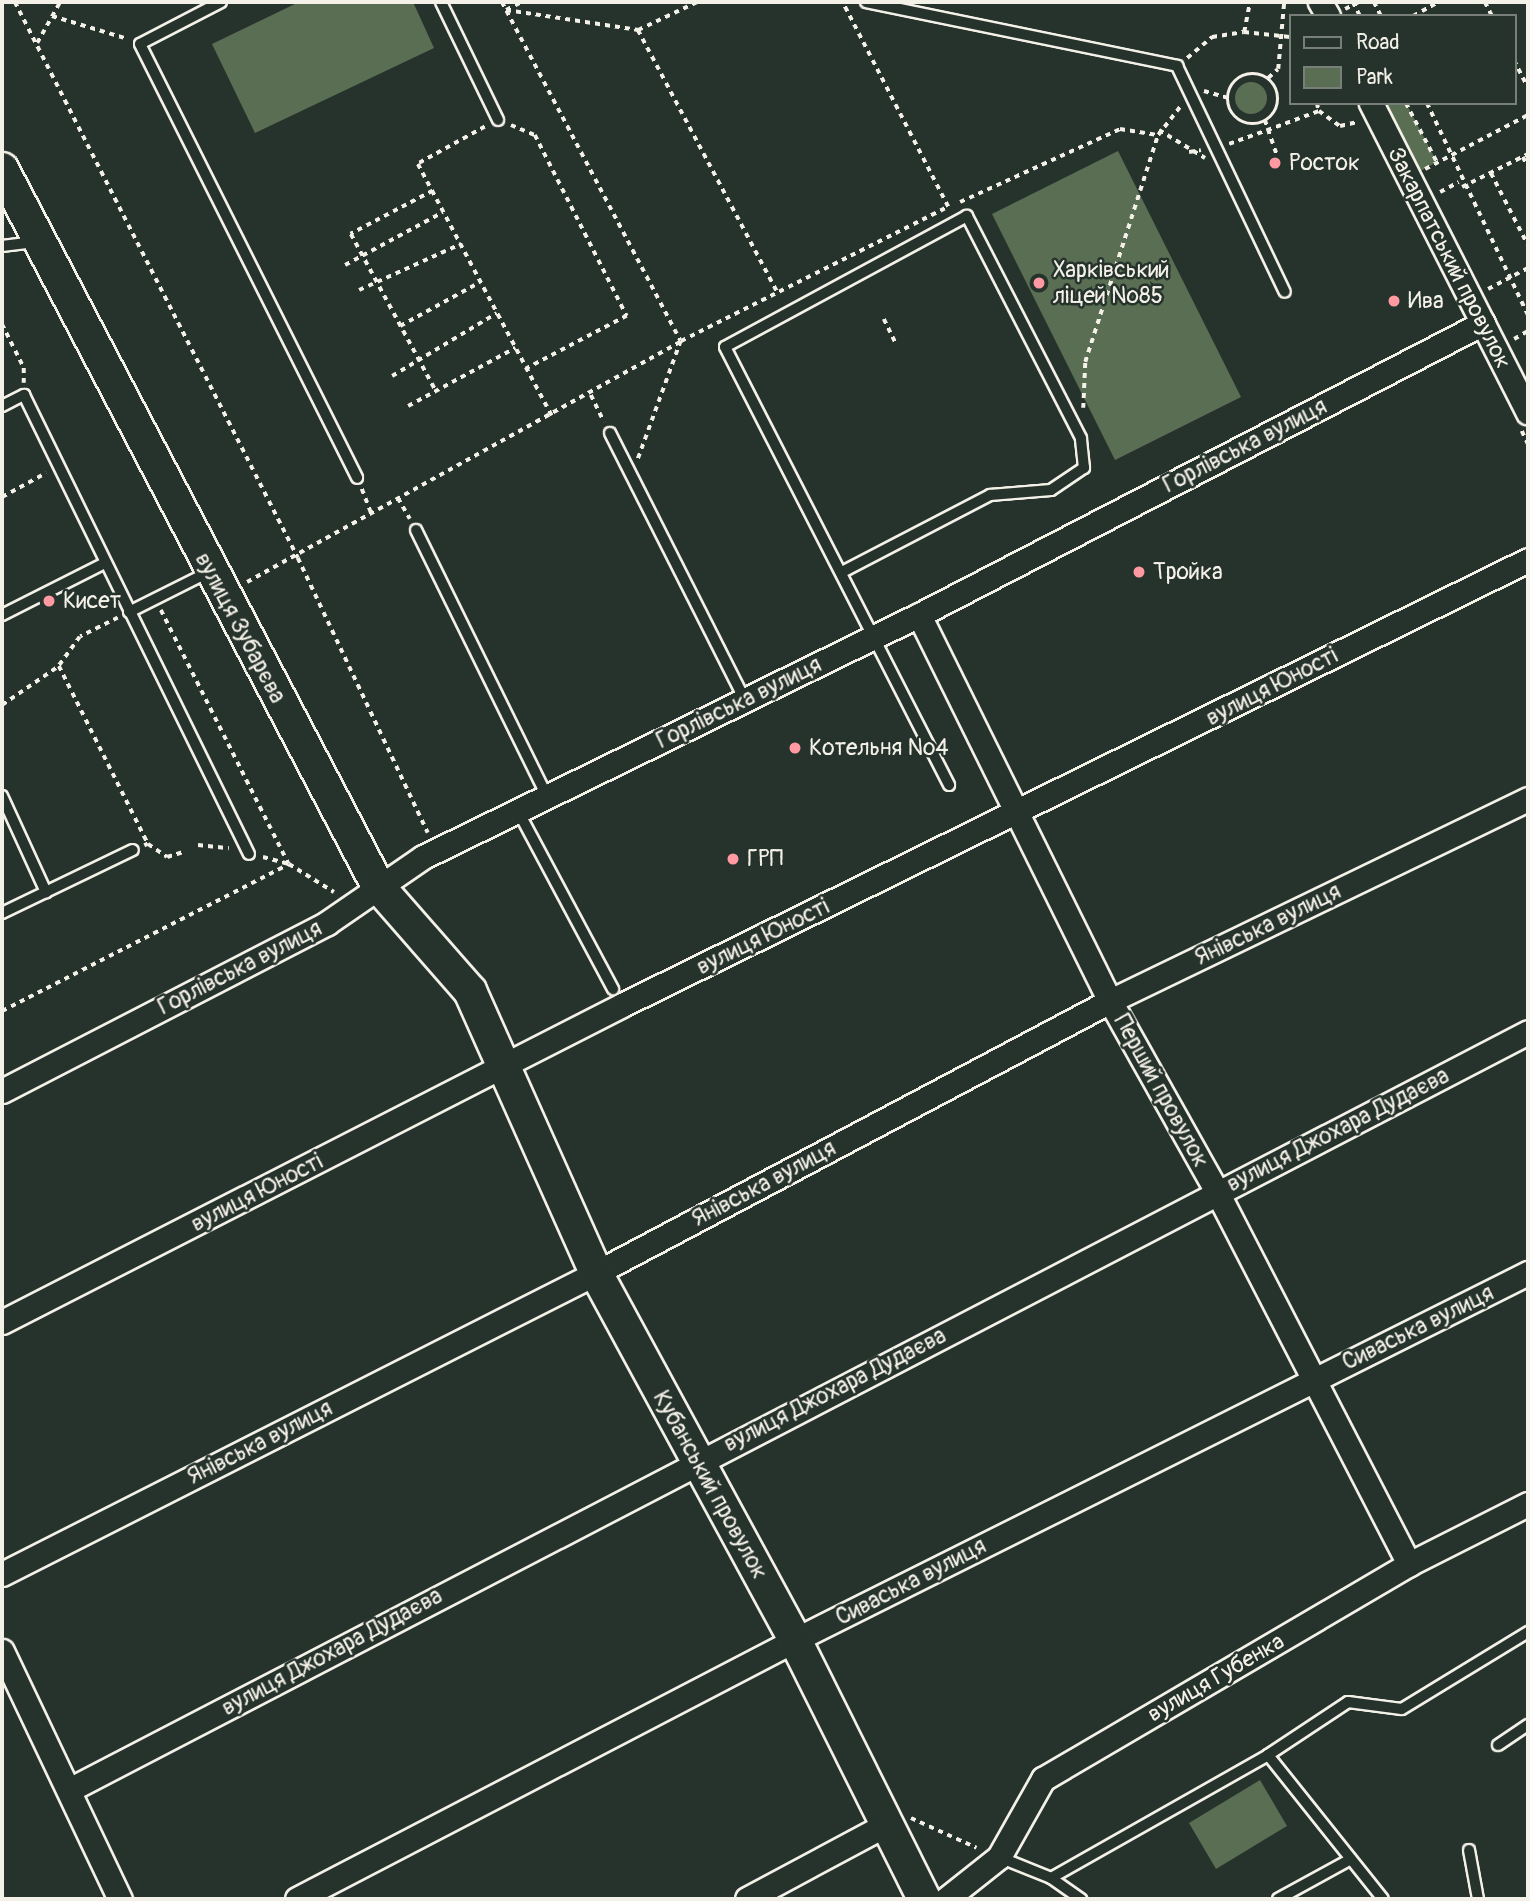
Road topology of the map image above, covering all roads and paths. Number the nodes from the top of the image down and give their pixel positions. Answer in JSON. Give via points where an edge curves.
{"nodes":[{"id":1,"x":15,"y":2,"type":"edge"},
{"id":2,"x":60,"y":2,"type":"edge"},
{"id":3,"x":221,"y":2,"type":"edge"},
{"id":4,"x":441,"y":2,"type":"edge"},
{"id":5,"x":502,"y":2,"type":"edge"},
{"id":6,"x":522,"y":2,"type":"edge"},
{"id":7,"x":698,"y":2,"type":"edge"},
{"id":8,"x":842,"y":2,"type":"edge"},
{"id":9,"x":866,"y":2,"type":"edge"},
{"id":10,"x":1250,"y":2,"type":"edge"},
{"id":11,"x":1284,"y":2,"type":"edge"},
{"id":12,"x":1438,"y":2,"type":"edge"},
{"id":13,"x":506,"y":10,"type":"junction"},
{"id":14,"x":1417,"y":14,"type":"edge"},
{"id":15,"x":52,"y":16,"type":"junction"},
{"id":16,"x":638,"y":30,"type":"junction"},
{"id":17,"x":1244,"y":32,"type":"junction"},
{"id":18,"x":1277,"y":35,"type":"junction"},
{"id":19,"x":1288,"y":37,"type":"edge"},
{"id":20,"x":37,"y":43,"type":"junction"},
{"id":21,"x":140,"y":44,"type":"junction"},
{"id":22,"x":1516,"y":64,"type":"edge"},
{"id":23,"x":1177,"y":66,"type":"junction"},
{"id":24,"x":1268,"y":79,"type":"junction"},
{"id":25,"x":1528,"y":87,"type":"edge"},
{"id":26,"x":1190,"y":95,"type":"junction"},
{"id":27,"x":1228,"y":98,"type":"junction"},
{"id":28,"x":1318,"y":105,"type":"edge"},
{"id":29,"x":1407,"y":105,"type":"edge"},
{"id":30,"x":1428,"y":105,"type":"edge"},
{"id":31,"x":1319,"y":111,"type":"junction"},
{"id":32,"x":1375,"y":111,"type":"edge"},
{"id":33,"x":1528,"y":115,"type":"edge"},
{"id":34,"x":498,"y":120,"type":"junction"},
{"id":35,"x":1265,"y":120,"type":"junction"},
{"id":36,"x":1159,"y":132,"type":"junction"},
{"id":37,"x":1270,"y":132,"type":"junction"},
{"id":38,"x":1216,"y":148,"type":"junction"},
{"id":39,"x":1189,"y":152,"type":"dead end"},
{"id":40,"x":1528,"y":154,"type":"edge"},
{"id":41,"x":1450,"y":155,"type":"junction"},
{"id":42,"x":1523,"y":157,"type":"junction"},
{"id":43,"x":1278,"y":158,"type":"dead end"},
{"id":44,"x":1437,"y":162,"type":"junction"},
{"id":45,"x":1528,"y":167,"type":"edge"},
{"id":46,"x":2,"y":169,"type":"edge"},
{"id":47,"x":1491,"y":173,"type":"junction"},
{"id":48,"x":1408,"y":178,"type":"junction"},
{"id":49,"x":1460,"y":182,"type":"junction"},
{"id":50,"x":1462,"y":187,"type":"junction"},
{"id":51,"x":433,"y":191,"type":"junction"},
{"id":52,"x":1439,"y":193,"type":"dead end"},
{"id":53,"x":948,"y":207,"type":"junction"},
{"id":54,"x":443,"y":212,"type":"junction"},
{"id":55,"x":40,"y":242,"type":"junction"},
{"id":56,"x":461,"y":244,"type":"junction"},
{"id":57,"x":1528,"y":245,"type":"edge"},
{"id":58,"x":2,"y":246,"type":"edge"},
{"id":59,"x":363,"y":256,"type":"junction"},
{"id":60,"x":345,"y":265,"type":"dead end"},
{"id":61,"x":1528,"y":268,"type":"edge"},
{"id":62,"x":1510,"y":278,"type":"junction"},
{"id":63,"x":480,"y":282,"type":"junction"},
{"id":64,"x":377,"y":284,"type":"junction"},
{"id":65,"x":1488,"y":289,"type":"dead end"},
{"id":66,"x":359,"y":290,"type":"dead end"},
{"id":67,"x":1284,"y":292,"type":"dead end"},
{"id":68,"x":778,"y":293,"type":"junction"},
{"id":69,"x":496,"y":313,"type":"junction"},
{"id":70,"x":1528,"y":315,"type":"edge"},
{"id":71,"x":884,"y":319,"type":"dead end"},
{"id":72,"x":1483,"y":323,"type":"junction"},
{"id":73,"x":2,"y":324,"type":"edge"},
{"id":74,"x":400,"y":326,"type":"junction"},
{"id":75,"x":1528,"y":331,"type":"edge"},
{"id":76,"x":1514,"y":339,"type":"dead end"},
{"id":77,"x":681,"y":341,"type":"junction"},
{"id":78,"x":896,"y":344,"type":"dead end"},
{"id":79,"x":515,"y":348,"type":"junction"},
{"id":80,"x":417,"y":359,"type":"junction"},
{"id":81,"x":526,"y":369,"type":"junction"},
{"id":82,"x":392,"y":376,"type":"dead end"},
{"id":83,"x":436,"y":391,"type":"junction"},
{"id":84,"x":24,"y":395,"type":"junction"},
{"id":85,"x":591,"y":395,"type":"junction"},
{"id":86,"x":2,"y":406,"type":"edge"},
{"id":87,"x":408,"y":406,"type":"dead end"},
{"id":88,"x":1528,"y":412,"type":"edge"},
{"id":89,"x":552,"y":416,"type":"junction"},
{"id":90,"x":610,"y":433,"type":"joint"},
{"id":91,"x":1081,"y":438,"type":"junction"},
{"id":92,"x":58,"y":466,"type":"junction"},
{"id":93,"x":632,"y":477,"type":"junction"},
{"id":94,"x":357,"y":478,"type":"joint"},
{"id":95,"x":2,"y":497,"type":"edge"},
{"id":96,"x":398,"y":498,"type":"junction"},
{"id":97,"x":371,"y":512,"type":"junction"},
{"id":98,"x":416,"y":530,"type":"joint"},
{"id":99,"x":298,"y":558,"type":"junction"},
{"id":100,"x":1528,"y":559,"type":"edge"},
{"id":101,"x":105,"y":563,"type":"junction"},
{"id":102,"x":845,"y":570,"type":"junction"},
{"id":103,"x":209,"y":572,"type":"junction"},
{"id":104,"x":239,"y":586,"type":"dead end"},
{"id":105,"x":155,"y":599,"type":"junction"},
{"id":106,"x":129,"y":612,"type":"junction"},
{"id":107,"x":2,"y":615,"type":"edge"},
{"id":108,"x":919,"y":615,"type":"junction"},
{"id":109,"x":874,"y":636,"type":"junction"},
{"id":110,"x":59,"y":666,"type":"junction"},
{"id":111,"x":745,"y":700,"type":"junction"},
{"id":112,"x":2,"y":705,"type":"edge"},
{"id":113,"x":949,"y":785,"type":"dead end"},
{"id":114,"x":2,"y":796,"type":"edge"},
{"id":115,"x":547,"y":796,"type":"junction"},
{"id":116,"x":1528,"y":799,"type":"edge"},
{"id":117,"x":518,"y":811,"type":"junction"},
{"id":118,"x":1018,"y":814,"type":"junction"},
{"id":119,"x":148,"y":844,"type":"junction"},
{"id":120,"x":133,"y":849,"type":"joint"},
{"id":121,"x":183,"y":852,"type":"dead end"},
{"id":122,"x":249,"y":853,"type":"dead end"},
{"id":123,"x":423,"y":857,"type":"junction"},
{"id":124,"x":289,"y":864,"type":"junction"},
{"id":125,"x":46,"y":892,"type":"junction"},
{"id":126,"x":367,"y":896,"type":"junction"},
{"id":127,"x":2,"y":913,"type":"edge"},
{"id":128,"x":613,"y":989,"type":"dead end"},
{"id":129,"x":1110,"y":1001,"type":"junction"},
{"id":130,"x":2,"y":1011,"type":"edge"},
{"id":131,"x":1528,"y":1032,"type":"edge"},
{"id":132,"x":504,"y":1068,"type":"junction"},
{"id":133,"x":2,"y":1091,"type":"edge"},
{"id":134,"x":1217,"y":1192,"type":"junction"},
{"id":135,"x":596,"y":1273,"type":"junction"},
{"id":136,"x":1528,"y":1273,"type":"edge"},
{"id":137,"x":2,"y":1322,"type":"edge"},
{"id":138,"x":1313,"y":1379,"type":"junction"},
{"id":139,"x":696,"y":1463,"type":"junction"},
{"id":140,"x":1528,"y":1504,"type":"edge"},
{"id":141,"x":1409,"y":1564,"type":"junction"},
{"id":142,"x":2,"y":1574,"type":"edge"},
{"id":143,"x":1528,"y":1632,"type":"edge"},
{"id":144,"x":795,"y":1640,"type":"junction"},
{"id":145,"x":2,"y":1651,"type":"edge"},
{"id":146,"x":1528,"y":1726,"type":"edge"},
{"id":147,"x":1497,"y":1745,"type":"dead end"},
{"id":148,"x":1268,"y":1755,"type":"junction"},
{"id":149,"x":69,"y":1790,"type":"junction"},
{"id":150,"x":896,"y":1821,"type":"junction"},
{"id":151,"x":1469,"y":1850,"type":"dead end"},
{"id":152,"x":999,"y":1857,"type":"junction"},
{"id":153,"x":1351,"y":1859,"type":"junction"},
{"id":154,"x":1051,"y":1878,"type":"junction"},
{"id":155,"x":120,"y":1899,"type":"edge"},
{"id":156,"x":298,"y":1899,"type":"edge"},
{"id":157,"x":747,"y":1899,"type":"edge"},
{"id":158,"x":924,"y":1899,"type":"edge"},
{"id":159,"x":946,"y":1899,"type":"edge"},
{"id":160,"x":1081,"y":1899,"type":"edge"},
{"id":161,"x":1278,"y":1899,"type":"edge"},
{"id":162,"x":1383,"y":1899,"type":"edge"},
{"id":163,"x":1478,"y":1899,"type":"edge"}],
"edges":[{"from":1,"to":20,"type":"path"},
{"from":2,"to":15,"type":"path"},
{"from":3,"to":21,"type":"lane"},
{"from":4,"to":34,"type":"lane"},
{"from":5,"to":13,"type":"path"},
{"from":6,"to":13,"type":"path"},
{"from":7,"to":16,"type":"path"},
{"from":8,"to":53,"type":"path"},
{"from":9,"to":23,"type":"lane"},
{"from":10,"to":17,"type":"path"},
{"from":11,"to":18,"type":"path"},
{"from":12,"to":14,"type":"path"},
{"from":13,"to":16,"type":"path"},
{"from":13,"to":77,"type":"path"},
{"from":15,"to":20,"type":"path"},
{"from":15,"to":21,"type":"path"},
{"from":16,"to":68,"type":"path"},
{"from":17,"to":18,"type":"path"},
{"from":17,"to":23,"type":"path","via":[[1212,37]]},
{"from":18,"to":19,"type":"path"},
{"from":18,"to":24,"type":"path","via":[[1278,69]]},
{"from":20,"to":99,"type":"path"},
{"from":21,"to":94,"type":"lane"},
{"from":22,"to":25,"type":"path"},
{"from":23,"to":26,"type":"lane"},
{"from":24,"to":27,"type":"path","via":[[1244,75]]},
{"from":24,"to":35,"type":"path","via":[[1277,101]]},
{"from":26,"to":27,"type":"path","via":[[1211,89]]},
{"from":26,"to":36,"type":"path"},
{"from":26,"to":38,"type":"lane"},
{"from":27,"to":35,"type":"path","via":[[1242,121]]},
{"from":28,"to":31,"type":"path"},
{"from":29,"to":44,"type":"path"},
{"from":30,"to":41,"type":"path"},
{"from":31,"to":32,"type":"path","via":[[1340,126]]},
{"from":31,"to":37,"type":"path"},
{"from":32,"to":48,"type":"street","name":"Закарпатський провулок"},
{"from":33,"to":41,"type":"path"},
{"from":34,"to":51,"type":"path","via":[[418,164]]},
{"from":34,"to":81,"type":"path","via":[[535,135],[626,316]]},
{"from":35,"to":37,"type":"path"},
{"from":36,"to":39,"type":"path"},
{"from":36,"to":53,"type":"path","via":[[1120,129]]},
{"from":36,"to":91,"type":"path","via":[[1086,362]]},
{"from":37,"to":38,"type":"path"},
{"from":37,"to":43,"type":"path"},
{"from":38,"to":67,"type":"lane"},
{"from":40,"to":42,"type":"path"},
{"from":41,"to":44,"type":"path"},
{"from":41,"to":49,"type":"path"},
{"from":42,"to":45,"type":"path"},
{"from":42,"to":47,"type":"path"},
{"from":44,"to":48,"type":"path"},
{"from":46,"to":55,"type":"street","name":"вулиця Зубарєва"},
{"from":47,"to":50,"type":"path"},
{"from":47,"to":57,"type":"path"},
{"from":48,"to":72,"type":"street","name":"Закарпатський провулок"},
{"from":49,"to":50,"type":"path"},
{"from":49,"to":52,"type":"path"},
{"from":50,"to":62,"type":"path"},
{"from":51,"to":54,"type":"path"},
{"from":51,"to":59,"type":"path","via":[[351,234]]},
{"from":53,"to":68,"type":"path"},
{"from":54,"to":56,"type":"path"},
{"from":54,"to":59,"type":"path"},
{"from":55,"to":58,"type":"lane"},
{"from":55,"to":103,"type":"street","name":"вулиця Зубарєва"},
{"from":56,"to":63,"type":"path"},
{"from":56,"to":64,"type":"path"},
{"from":59,"to":60,"type":"path"},
{"from":59,"to":64,"type":"path"},
{"from":61,"to":62,"type":"path"},
{"from":62,"to":65,"type":"path"},
{"from":62,"to":70,"type":"path"},
{"from":63,"to":69,"type":"path"},
{"from":63,"to":74,"type":"path"},
{"from":64,"to":66,"type":"path"},
{"from":64,"to":74,"type":"path"},
{"from":68,"to":77,"type":"path"},
{"from":69,"to":79,"type":"path"},
{"from":69,"to":80,"type":"path"},
{"from":71,"to":78,"type":"path"},
{"from":72,"to":88,"type":"street","name":"Закарпатський провулок"},
{"from":72,"to":108,"type":"street","name":"Горлівська вулиця"},
{"from":73,"to":84,"type":"path","via":[[24,368]]},
{"from":74,"to":80,"type":"path"},
{"from":75,"to":76,"type":"path"},
{"from":77,"to":85,"type":"path"},
{"from":77,"to":93,"type":"path"},
{"from":79,"to":81,"type":"path"},
{"from":79,"to":83,"type":"path"},
{"from":80,"to":82,"type":"path"},
{"from":80,"to":83,"type":"path"},
{"from":81,"to":89,"type":"path"},
{"from":83,"to":87,"type":"path"},
{"from":84,"to":86,"type":"lane"},
{"from":84,"to":92,"type":"lane"},
{"from":85,"to":89,"type":"path"},
{"from":85,"to":90,"type":"path"},
{"from":89,"to":96,"type":"path"},
{"from":90,"to":93,"type":"lane"},
{"from":91,"to":102,"type":"lane","via":[[1084,468],[1074,480],[1051,490],[990,495]]},
{"from":91,"to":102,"type":"lane","via":[[967,216],[725,347]]},
{"from":92,"to":95,"type":"path"},
{"from":92,"to":101,"type":"lane"},
{"from":93,"to":111,"type":"lane"},
{"from":94,"to":97,"type":"path"},
{"from":96,"to":97,"type":"path"},
{"from":96,"to":98,"type":"path"},
{"from":97,"to":99,"type":"path"},
{"from":98,"to":115,"type":"lane"},
{"from":99,"to":104,"type":"path"},
{"from":99,"to":123,"type":"path","via":[[426,825],[429,841]]},
{"from":100,"to":118,"type":"street","name":"вулиця Юності"},
{"from":101,"to":106,"type":"lane"},
{"from":101,"to":107,"type":"lane"},
{"from":102,"to":109,"type":"lane"},
{"from":103,"to":105,"type":"lane"},
{"from":103,"to":126,"type":"street","name":"вулиця Зубарєва"},
{"from":105,"to":106,"type":"lane"},
{"from":105,"to":124,"type":"path"},
{"from":106,"to":110,"type":"path","via":[[80,637]]},
{"from":106,"to":122,"type":"lane"},
{"from":108,"to":109,"type":"street","name":"Горлівська вулиця"},
{"from":108,"to":118,"type":"street","name":"Перший провулок"},
{"from":109,"to":111,"type":"street","name":"Горлівська вулиця"},
{"from":109,"to":113,"type":"lane"},
{"from":110,"to":112,"type":"path"},
{"from":110,"to":119,"type":"path"},
{"from":111,"to":115,"type":"street","name":"Горлівська вулиця"},
{"from":114,"to":125,"type":"lane"},
{"from":115,"to":117,"type":"street","name":"Горлівська вулиця"},
{"from":116,"to":129,"type":"street","name":"Янівська вулиця"},
{"from":117,"to":123,"type":"street","name":"Горлівська вулиця"},
{"from":117,"to":128,"type":"lane"},
{"from":118,"to":129,"type":"street","name":"Перший провулок"},
{"from":118,"to":132,"type":"street","name":"вулиця Юності"},
{"from":119,"to":120,"type":"path"},
{"from":119,"to":121,"type":"path","via":[[167,857]]},
{"from":120,"to":125,"type":"lane"},
{"from":123,"to":126,"type":"street","name":"Горлівська вулиця"},
{"from":124,"to":126,"type":"path"},
{"from":124,"to":130,"type":"path"},
{"from":125,"to":127,"type":"lane"},
{"from":126,"to":132,"type":"street","name":"вулиця Зубарєва","via":[[463,979]]},
{"from":126,"to":133,"type":"street","name":"Горлівська вулиця"},
{"from":129,"to":134,"type":"street","name":"Перший провулок"},
{"from":129,"to":135,"type":"street","name":"Янівська вулиця"},
{"from":131,"to":134,"type":"street","name":"вулиця Джохара Дудаєва"},
{"from":132,"to":135,"type":"street","name":"Кубанський провулок"},
{"from":132,"to":137,"type":"street","name":"вулиця Юності"},
{"from":134,"to":138,"type":"street","name":"Перший провулок"},
{"from":134,"to":139,"type":"street","name":"вулиця Джохара Дудаєва"},
{"from":135,"to":139,"type":"street","name":"Кубанський провулок"},
{"from":135,"to":142,"type":"street","name":"Янівська вулиця"},
{"from":136,"to":138,"type":"street","name":"Сиваська вулиця"},
{"from":138,"to":141,"type":"street","name":"Перший провулок"},
{"from":138,"to":144,"type":"street","name":"Сиваська вулиця"},
{"from":139,"to":144,"type":"street","name":"Кубанський провулок"},
{"from":139,"to":149,"type":"street","name":"вулиця Джохара Дудаєва"},
{"from":140,"to":141,"type":"street","name":"вулиця Губенка"},
{"from":141,"to":152,"type":"street","name":"вулиця Губенка","via":[[1043,1779]]},
{"from":143,"to":148,"type":"lane","via":[[1402,1709],[1348,1702]]},
{"from":144,"to":150,"type":"street","name":"Кубанський провулок"},
{"from":144,"to":156,"type":"street","name":"Сиваська вулиця"},
{"from":145,"to":149,"type":"street"},
{"from":146,"to":147,"type":"lane"},
{"from":148,"to":153,"type":"lane"},
{"from":148,"to":154,"type":"lane"},
{"from":149,"to":155,"type":"street"},
{"from":150,"to":152,"type":"path"},
{"from":150,"to":157,"type":"street"},
{"from":150,"to":158,"type":"street","name":"Кубанський провулок"},
{"from":151,"to":163,"type":"lane"},
{"from":152,"to":154,"type":"lane"},
{"from":152,"to":159,"type":"street","name":"вулиця Губенка"},
{"from":153,"to":161,"type":"lane"},
{"from":153,"to":162,"type":"lane"},
{"from":154,"to":160,"type":"lane"}]}
